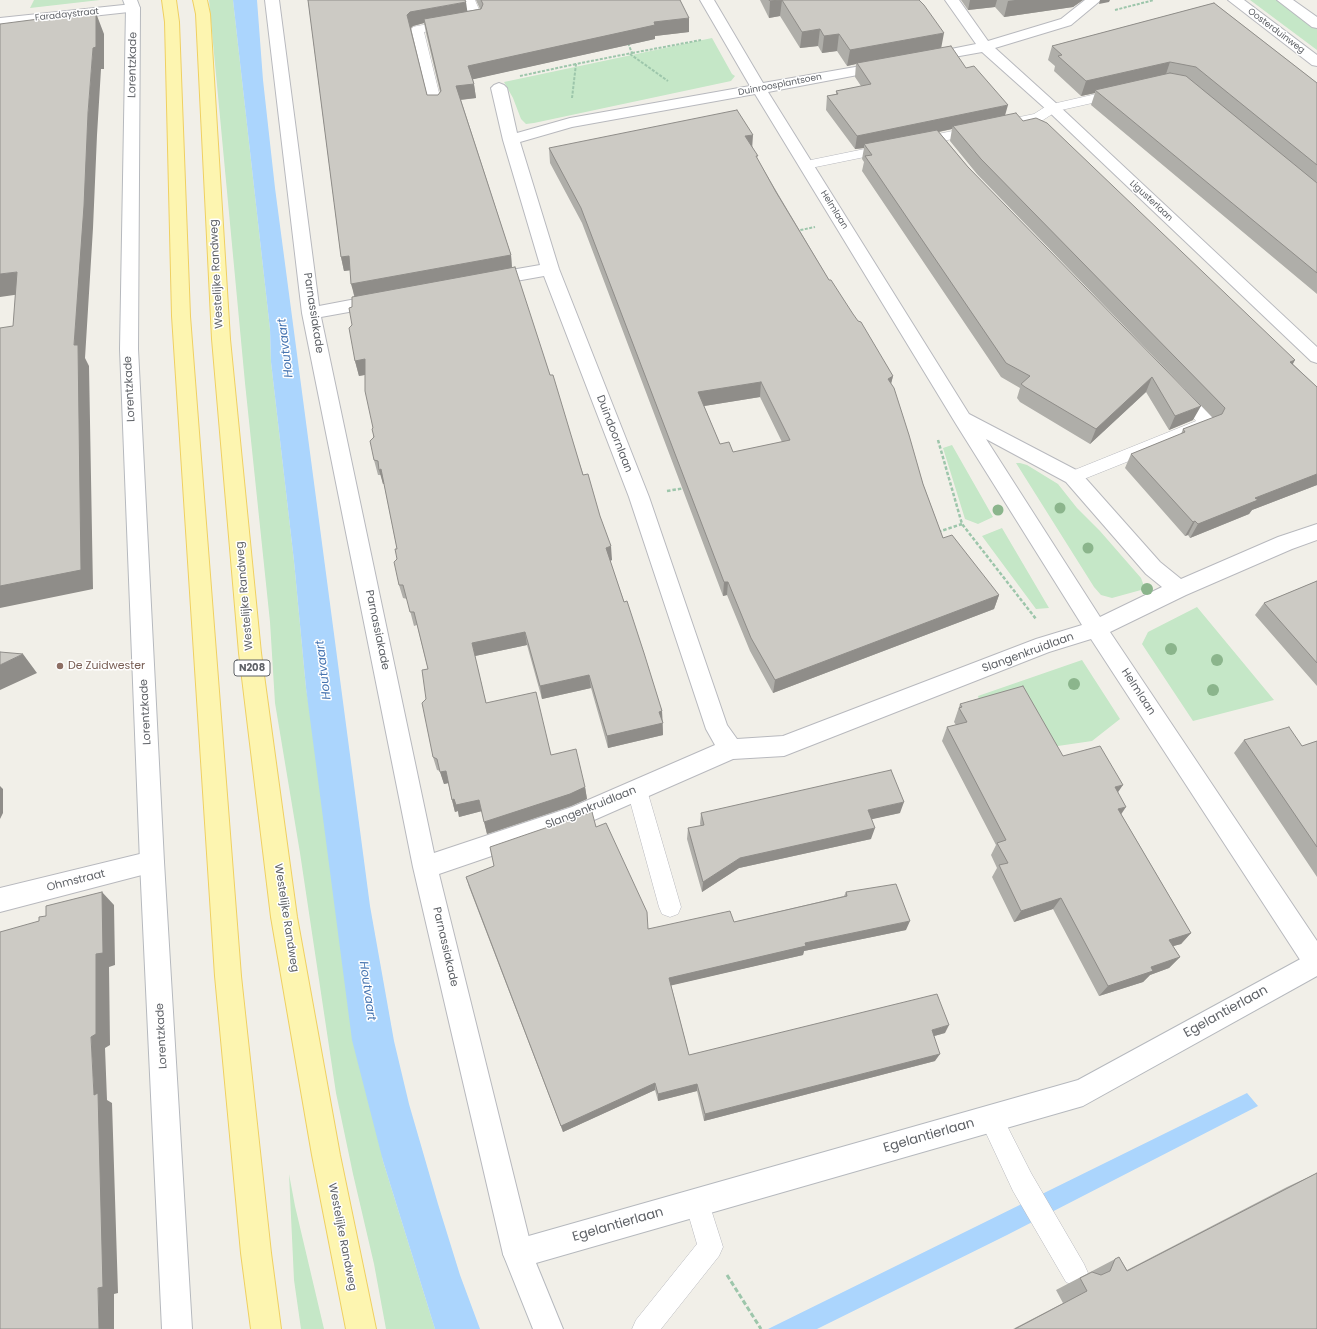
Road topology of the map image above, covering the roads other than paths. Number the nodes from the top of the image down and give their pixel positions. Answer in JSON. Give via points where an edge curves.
{"nodes":[{"id":1,"x":170,"y":0,"type":"edge"},
{"id":2,"x":200,"y":0,"type":"edge"},
{"id":3,"x":272,"y":0,"type":"edge"},
{"id":4,"x":469,"y":0,"type":"edge"},
{"id":5,"x":707,"y":0,"type":"edge"},
{"id":6,"x":952,"y":0,"type":"edge"},
{"id":7,"x":1094,"y":0,"type":"edge"},
{"id":8,"x":1235,"y":0,"type":"edge"},
{"id":9,"x":1284,"y":0,"type":"edge"},
{"id":10,"x":132,"y":4,"type":"edge"},
{"id":11,"x":0,"y":22,"type":"edge"},
{"id":12,"x":1317,"y":24,"type":"edge"},
{"id":13,"x":985,"y":47,"type":"junction"},
{"id":14,"x":914,"y":60,"type":"edge"},
{"id":15,"x":1317,"y":62,"type":"edge"},
{"id":16,"x":899,"y":63,"type":"edge"},
{"id":17,"x":499,"y":88,"type":"road end"},
{"id":18,"x":759,"y":88,"type":"junction"},
{"id":19,"x":1128,"y":90,"type":"edge"},
{"id":20,"x":435,"y":105,"type":"edge"},
{"id":21,"x":1053,"y":108,"type":"junction"},
{"id":22,"x":938,"y":138,"type":"junction"},
{"id":23,"x":511,"y":140,"type":"junction"},
{"id":24,"x":922,"y":141,"type":"edge"},
{"id":25,"x":899,"y":146,"type":"edge"},
{"id":26,"x":947,"y":149,"type":"edge"},
{"id":27,"x":806,"y":165,"type":"junction"},
{"id":28,"x":550,"y":269,"type":"junction"},
{"id":29,"x":473,"y":283,"type":"edge"},
{"id":30,"x":396,"y":297,"type":"edge"},
{"id":31,"x":311,"y":313,"type":"junction"},
{"id":32,"x":1317,"y":357,"type":"edge"},
{"id":33,"x":1168,"y":382,"type":"edge"},
{"id":34,"x":963,"y":419,"type":"junction"},
{"id":35,"x":1073,"y":477,"type":"junction"},
{"id":36,"x":1317,"y":532,"type":"edge"},
{"id":37,"x":1179,"y":589,"type":"junction"},
{"id":38,"x":1096,"y":628,"type":"junction"},
{"id":39,"x":731,"y":749,"type":"junction"},
{"id":40,"x":637,"y":790,"type":"junction"},
{"id":41,"x":152,"y":862,"type":"junction"},
{"id":42,"x":425,"y":866,"type":"junction"},
{"id":43,"x":0,"y":900,"type":"edge"},
{"id":44,"x":670,"y":907,"type":"dead end"},
{"id":45,"x":1317,"y":962,"type":"edge"},
{"id":46,"x":991,"y":1118,"type":"junction"},
{"id":47,"x":697,"y":1203,"type":"junction"},
{"id":48,"x":518,"y":1254,"type":"junction"},
{"id":49,"x":1075,"y":1273,"type":"dead end"},
{"id":50,"x":177,"y":1329,"type":"edge"},
{"id":51,"x":266,"y":1329,"type":"edge"},
{"id":52,"x":360,"y":1329,"type":"edge"},
{"id":53,"x":548,"y":1329,"type":"edge"},
{"id":54,"x":645,"y":1329,"type":"edge"}],
"edges":[{"from":1,"to":51,"type":"main road","via":[[181,316],[226,952]]},
{"from":2,"to":52,"type":"main road","name":"Westelijke Randweg","number":"N208","via":[[203,14],[221,339],[250,653],[284,917]]},
{"from":3,"to":31,"type":"street","name":"Parnassiakade"},
{"from":4,"to":20,"type":"lane","via":[[477,19],[417,30]]},
{"from":5,"to":18,"type":"street","name":"Helmlaan"},
{"from":6,"to":13,"type":"street","name":"Ligusterlaan"},
{"from":7,"to":13,"type":"street","via":[[1066,22]]},
{"from":8,"to":15,"type":"street","name":"Oosterduinweg"},
{"from":9,"to":12,"type":"street"},
{"from":10,"to":11,"type":"street","name":"Faradaystraat"},
{"from":10,"to":41,"type":"street","name":"Lorentzkade","via":[[128,349]]},
{"from":13,"to":14,"type":"street"},
{"from":13,"to":21,"type":"street","name":"Ligusterlaan"},
{"from":16,"to":18,"type":"street","name":"Duinroosplantsoen"},
{"from":17,"to":23,"type":"street"},
{"from":18,"to":23,"type":"street","name":"Duinroosplantsoen","via":[[570,123]]},
{"from":18,"to":27,"type":"street","name":"Helmlaan"},
{"from":19,"to":21,"type":"lane"},
{"from":21,"to":22,"type":"lane","via":[[1038,117]]},
{"from":21,"to":32,"type":"street","name":"Ligusterlaan"},
{"from":22,"to":24,"type":"lane"},
{"from":22,"to":26,"type":"lane"},
{"from":23,"to":28,"type":"street","name":"Duindoornlaan"},
{"from":25,"to":27,"type":"lane"},
{"from":27,"to":34,"type":"street","name":"Helmlaan"},
{"from":28,"to":29,"type":"street"},
{"from":28,"to":39,"type":"street","name":"Duindoornlaan","via":[[639,497],[717,729]]},
{"from":30,"to":31,"type":"street"},
{"from":31,"to":42,"type":"street","name":"Parnassiakade"},
{"from":33,"to":35,"type":"lane","via":[[1208,423]]},
{"from":34,"to":35,"type":"street"},
{"from":34,"to":38,"type":"street","name":"Helmlaan"},
{"from":35,"to":37,"type":"street","via":[[1152,568]]},
{"from":36,"to":37,"type":"street","name":"Slangenkruidlaan","via":[[1285,543]]},
{"from":37,"to":38,"type":"street","name":"Slangenkruidlaan"},
{"from":38,"to":39,"type":"street","name":"Slangenkruidlaan","via":[[784,746]]},
{"from":38,"to":45,"type":"street","name":"Helmlaan"},
{"from":39,"to":40,"type":"street","name":"Slangenkruidlaan"},
{"from":40,"to":42,"type":"street","name":"Slangenkruidlaan","via":[[577,816]]},
{"from":40,"to":44,"type":"lane"},
{"from":41,"to":43,"type":"street","name":"Ohmstraat"},
{"from":41,"to":50,"type":"street","name":"Lorentzkade"},
{"from":42,"to":48,"type":"street","name":"Parnassiakade"},
{"from":45,"to":46,"type":"street","name":"Egelantierlaan","via":[[1083,1092]]},
{"from":46,"to":47,"type":"street","name":"Egelantierlaan"},
{"from":46,"to":49,"type":"lane","via":[[1022,1182]]},
{"from":47,"to":48,"type":"street","name":"Egelantierlaan"},
{"from":47,"to":54,"type":"lane","via":[[710,1247]]},
{"from":48,"to":53,"type":"street","name":"Parnassiakade"}]}
